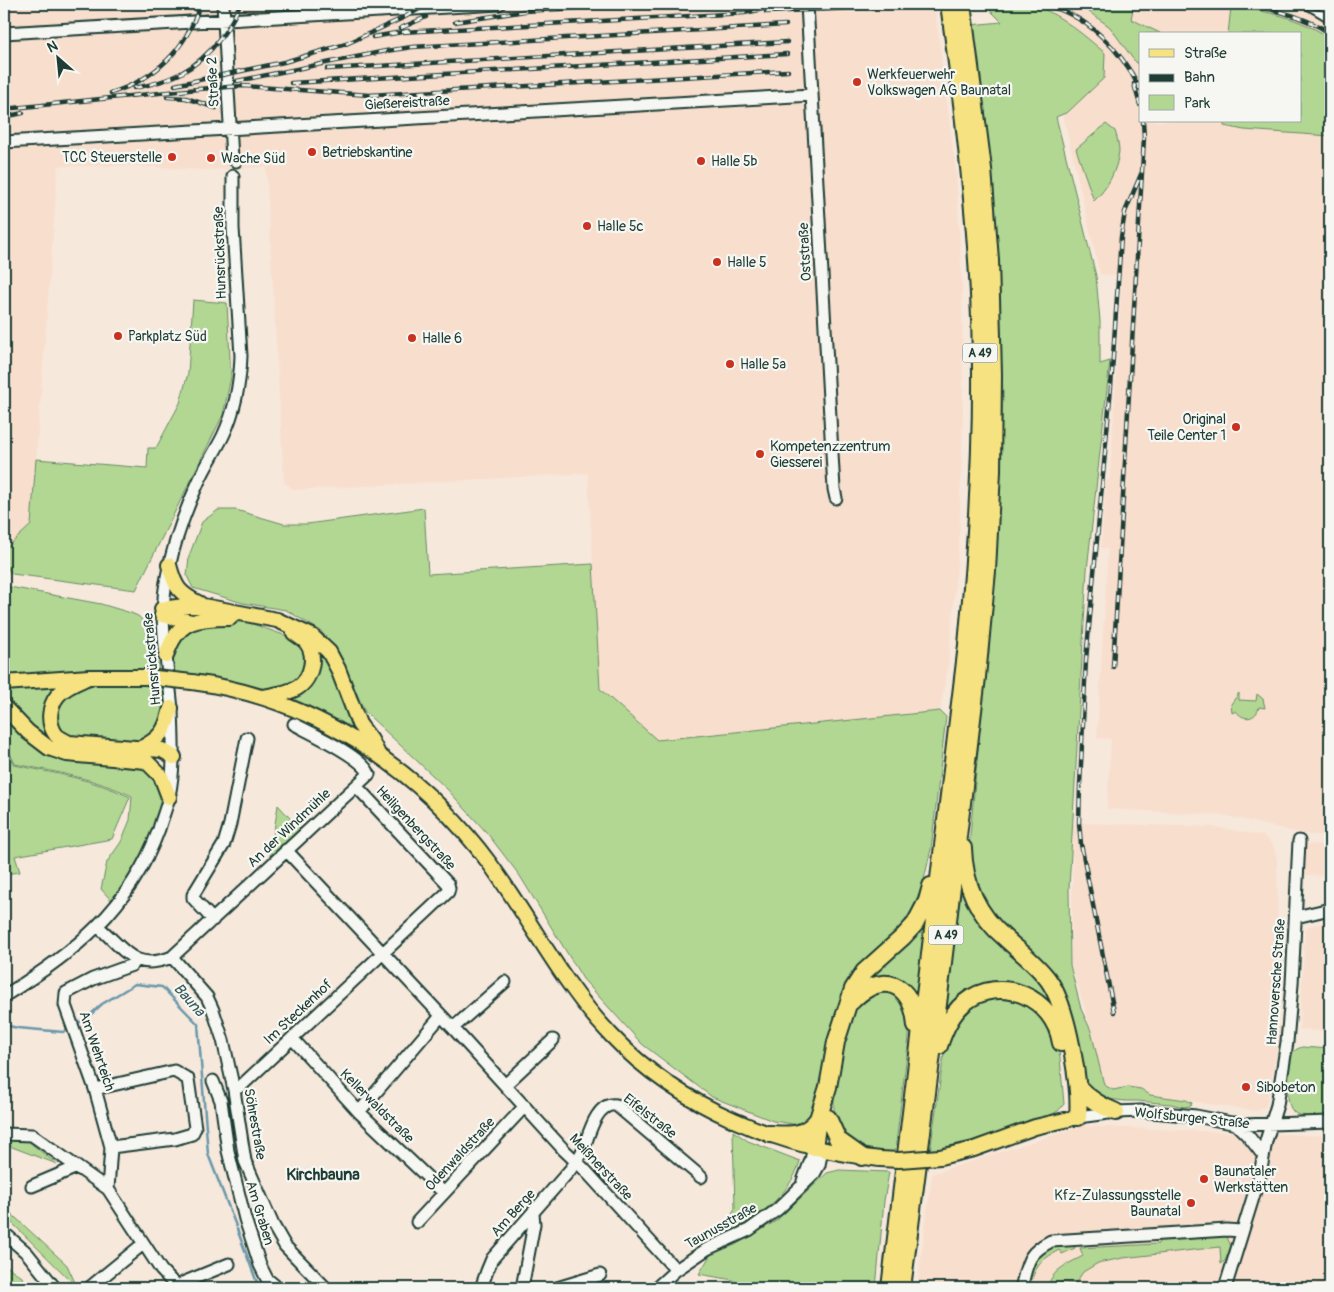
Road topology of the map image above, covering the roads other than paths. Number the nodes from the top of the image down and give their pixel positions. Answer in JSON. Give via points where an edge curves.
{"nodes":[{"id":1,"x":223,"y":4,"type":"edge"},
{"id":2,"x":499,"y":4,"type":"edge"},
{"id":3,"x":807,"y":4,"type":"edge"},
{"id":4,"x":950,"y":4,"type":"edge"},
{"id":5,"x":962,"y":4,"type":"edge"},
{"id":6,"x":1310,"y":4,"type":"edge"},
{"id":7,"x":1330,"y":16,"type":"edge"},
{"id":8,"x":224,"y":20,"type":"junction"},
{"id":9,"x":958,"y":22,"type":"junction"},
{"id":10,"x":4,"y":33,"type":"edge"},
{"id":11,"x":812,"y":95,"type":"junction"},
{"id":12,"x":230,"y":128,"type":"junction"},
{"id":13,"x":4,"y":142,"type":"edge"},
{"id":14,"x":232,"y":165,"type":"joint"},
{"id":15,"x":836,"y":498,"type":"dead end"},
{"id":16,"x":169,"y":565,"type":"junction"},
{"id":17,"x":203,"y":606,"type":"junction"},
{"id":18,"x":162,"y":612,"type":"junction"},
{"id":19,"x":192,"y":622,"type":"junction"},
{"id":20,"x":166,"y":656,"type":"junction"},
{"id":21,"x":88,"y":677,"type":"junction"},
{"id":22,"x":4,"y":683,"type":"edge"},
{"id":23,"x":262,"y":697,"type":"junction"},
{"id":24,"x":4,"y":707,"type":"edge"},
{"id":25,"x":171,"y":708,"type":"junction"},
{"id":26,"x":294,"y":724,"type":"dead end"},
{"id":27,"x":247,"y":738,"type":"dead end"},
{"id":28,"x":143,"y":754,"type":"junction"},
{"id":29,"x":378,"y":755,"type":"junction"},
{"id":30,"x":174,"y":757,"type":"junction"},
{"id":31,"x":357,"y":787,"type":"junction"},
{"id":32,"x":962,"y":797,"type":"junction"},
{"id":33,"x":169,"y":798,"type":"junction"},
{"id":34,"x":1299,"y":841,"type":"dead end"},
{"id":35,"x":286,"y":850,"type":"junction"},
{"id":36,"x":941,"y":866,"type":"junction"},
{"id":37,"x":1330,"y":909,"type":"edge"},
{"id":38,"x":1296,"y":918,"type":"junction"},
{"id":39,"x":213,"y":920,"type":"junction"},
{"id":40,"x":97,"y":926,"type":"junction"},
{"id":41,"x":382,"y":954,"type":"junction"},
{"id":42,"x":172,"y":957,"type":"junction"},
{"id":43,"x":137,"y":960,"type":"junction"},
{"id":44,"x":505,"y":982,"type":"dead end"},
{"id":45,"x":4,"y":996,"type":"edge"},
{"id":46,"x":846,"y":1010,"type":"junction"},
{"id":47,"x":441,"y":1016,"type":"junction"},
{"id":48,"x":453,"y":1028,"type":"junction"},
{"id":49,"x":292,"y":1038,"type":"junction"},
{"id":50,"x":553,"y":1040,"type":"dead end"},
{"id":51,"x":918,"y":1056,"type":"junction"},
{"id":52,"x":929,"y":1074,"type":"junction"},
{"id":53,"x":213,"y":1081,"type":"dead end"},
{"id":54,"x":505,"y":1084,"type":"junction"},
{"id":55,"x":1078,"y":1087,"type":"junction"},
{"id":56,"x":95,"y":1089,"type":"junction"},
{"id":57,"x":234,"y":1090,"type":"junction"},
{"id":58,"x":525,"y":1106,"type":"junction"},
{"id":59,"x":359,"y":1112,"type":"junction"},
{"id":60,"x":1116,"y":1112,"type":"junction"},
{"id":61,"x":823,"y":1118,"type":"junction"},
{"id":62,"x":1074,"y":1118,"type":"junction"},
{"id":63,"x":1330,"y":1122,"type":"edge"},
{"id":64,"x":1235,"y":1123,"type":"junction"},
{"id":65,"x":1272,"y":1124,"type":"junction"},
{"id":66,"x":4,"y":1134,"type":"edge"},
{"id":67,"x":770,"y":1134,"type":"junction"},
{"id":68,"x":112,"y":1147,"type":"junction"},
{"id":69,"x":818,"y":1149,"type":"junction"},
{"id":70,"x":1263,"y":1155,"type":"junction"},
{"id":71,"x":862,"y":1157,"type":"junction"},
{"id":72,"x":576,"y":1162,"type":"junction"},
{"id":73,"x":77,"y":1167,"type":"junction"},
{"id":74,"x":701,"y":1177,"type":"dead end"},
{"id":75,"x":32,"y":1186,"type":"dead end"},
{"id":76,"x":108,"y":1189,"type":"junction"},
{"id":77,"x":444,"y":1193,"type":"junction"},
{"id":78,"x":534,"y":1214,"type":"junction"},
{"id":79,"x":417,"y":1222,"type":"dead end"},
{"id":80,"x":1241,"y":1231,"type":"junction"},
{"id":81,"x":4,"y":1233,"type":"edge"},
{"id":82,"x":143,"y":1244,"type":"junction"},
{"id":83,"x":229,"y":1264,"type":"dead end"},
{"id":84,"x":676,"y":1270,"type":"junction"},
{"id":85,"x":600,"y":1275,"type":"dead end"},
{"id":86,"x":55,"y":1288,"type":"edge"},
{"id":87,"x":89,"y":1288,"type":"edge"},
{"id":88,"x":178,"y":1288,"type":"edge"},
{"id":89,"x":278,"y":1288,"type":"edge"},
{"id":90,"x":326,"y":1288,"type":"edge"},
{"id":91,"x":482,"y":1288,"type":"edge"},
{"id":92,"x":522,"y":1288,"type":"edge"},
{"id":93,"x":557,"y":1288,"type":"edge"},
{"id":94,"x":656,"y":1288,"type":"edge"},
{"id":95,"x":890,"y":1288,"type":"edge"},
{"id":96,"x":902,"y":1288,"type":"edge"},
{"id":97,"x":1021,"y":1288,"type":"edge"},
{"id":98,"x":1224,"y":1288,"type":"edge"}],
"edges":[{"from":1,"to":8,"type":"street","name":"Straße 2"},
{"from":2,"to":8,"type":"street"},
{"from":3,"to":11,"type":"street","name":"Oststraße"},
{"from":4,"to":9,"type":"highway","number":"A 49"},
{"from":5,"to":9,"type":"highway","number":"A 49"},
{"from":6,"to":7,"type":"street"},
{"from":8,"to":10,"type":"street"},
{"from":8,"to":12,"type":"street","name":"Straße 2"},
{"from":9,"to":32,"type":"highway","number":"A 49","via":[[983,169],[994,375],[987,572]]},
{"from":9,"to":36,"type":"highway","number":"A 49","via":[[977,261],[981,368],[979,476],[967,645]]},
{"from":11,"to":12,"type":"street","name":"Gießereistraße"},
{"from":11,"to":15,"type":"street","name":"Oststraße"},
{"from":12,"to":13,"type":"street","name":"Gießereistraße"},
{"from":12,"to":14,"type":"street","name":"Straße 2"},
{"from":14,"to":16,"type":"street","name":"Hunsrückstraße","via":[[240,377],[232,414],[187,506]]},
{"from":16,"to":17,"type":"main road","via":[[180,592]]},
{"from":16,"to":18,"type":"street","name":"Hunsrückstraße"},
{"from":17,"to":18,"type":"main road","via":[[184,606]]},
{"from":17,"to":29,"type":"main road","via":[[277,620],[312,636],[329,652],[359,724]]},
{"from":18,"to":19,"type":"main road"},
{"from":18,"to":20,"type":"street","name":"Hunsrückstraße"},
{"from":19,"to":20,"type":"main road","via":[[179,629]]},
{"from":19,"to":23,"type":"main road","via":[[206,618],[237,618],[275,625],[305,641],[312,653],[312,667],[306,680],[298,688]]},
{"from":20,"to":25,"type":"street","name":"Hunsrückstraße"},
{"from":21,"to":22,"type":"main road","name":"Wolfsburger Straße"},
{"from":21,"to":23,"type":"main road","name":"Wolfsburger Straße","bridge":true,"via":[[146,677],[211,684]]},
{"from":21,"to":28,"type":"main road","via":[[58,696],[50,710],[50,724],[56,736],[69,743],[120,748]]},
{"from":23,"to":29,"type":"main road","name":"Wolfsburger Straße","via":[[303,712]]},
{"from":24,"to":28,"type":"main road","via":[[49,748],[67,754]]},
{"from":25,"to":28,"type":"main road","via":[[162,734]]},
{"from":25,"to":30,"type":"street","name":"Hunsrückstraße"},
{"from":26,"to":31,"type":"street","name":"An der Windmühle","via":[[348,754],[367,770],[369,774]]},
{"from":27,"to":39,"type":"street","via":[[224,844],[193,895]]},
{"from":28,"to":30,"type":"main road","via":[[156,762]]},
{"from":28,"to":33,"type":"main road","via":[[161,776]]},
{"from":29,"to":67,"type":"main road","name":"Wolfsburger Straße","via":[[422,789],[462,828],[585,1005],[612,1036],[650,1070],[708,1108]]},
{"from":30,"to":33,"type":"street","name":"Hunsrückstraße"},
{"from":31,"to":35,"type":"street","name":"An der Windmühle"},
{"from":31,"to":41,"type":"street","name":"Heiligenbergstraße","via":[[449,888]]},
{"from":32,"to":52,"type":"highway","number":"A 49"},
{"from":32,"to":55,"type":"highway","via":[[963,861],[972,894],[990,923],[1044,974],[1057,994],[1065,1018]]},
{"from":33,"to":40,"type":"street","name":"Hunsrückstraße","via":[[152,847],[137,875],[120,901]]},
{"from":34,"to":38,"type":"street","name":"Hannoversche Straße"},
{"from":35,"to":39,"type":"street","name":"An der Windmühle"},
{"from":35,"to":41,"type":"street","name":"Meißnerstraße"},
{"from":36,"to":46,"type":"highway","via":[[915,924],[859,978]]},
{"from":36,"to":51,"type":"highway","number":"A 49"},
{"from":37,"to":38,"type":"street"},
{"from":38,"to":65,"type":"street","name":"Hannoversche Straße","via":[[1287,1042]]},
{"from":39,"to":42,"type":"street","name":"An der Windmühle"},
{"from":40,"to":43,"type":"street"},
{"from":40,"to":45,"type":"street","name":"Hunsrückstraße","via":[[54,964]]},
{"from":41,"to":47,"type":"street","name":"Meißnerstraße"},
{"from":41,"to":49,"type":"street","name":"Im Steckenhof"},
{"from":42,"to":43,"type":"street","name":"An der Windmühle","via":[[158,962]]},
{"from":42,"to":57,"type":"street","name":"Söhrestraße","via":[[207,997],[223,1040]]},
{"from":43,"to":56,"type":"street","name":"Am Wehrteich","via":[[66,993],[65,1005]]},
{"from":44,"to":48,"type":"street"},
{"from":46,"to":51,"type":"highway","via":[[872,986],[887,984],[898,988],[912,1006]]},
{"from":46,"to":61,"type":"highway","via":[[836,1042]]},
{"from":47,"to":48,"type":"street","name":"Meißnerstraße"},
{"from":47,"to":59,"type":"street"},
{"from":48,"to":54,"type":"street","name":"Meißnerstraße"},
{"from":49,"to":57,"type":"street","name":"Im Steckenhof"},
{"from":49,"to":59,"type":"street","name":"Kellerwaldstraße"},
{"from":50,"to":54,"type":"street"},
{"from":51,"to":95,"type":"highway","number":"A 49"},
{"from":52,"to":62,"type":"highway","via":[[946,1026],[963,1003],[989,991],[1021,993],[1041,1005],[1058,1030]]},
{"from":52,"to":96,"type":"highway","number":"A 49"},
{"from":53,"to":89,"type":"street","name":"Am Graben","via":[[221,1101],[228,1151],[245,1219],[260,1265],[267,1279]]},
{"from":54,"to":58,"type":"street","name":"Meißnerstraße"},
{"from":55,"to":60,"type":"highway","via":[[1101,1107]]},
{"from":55,"to":62,"type":"highway","via":[[1079,1105]]},
{"from":56,"to":68,"type":"street","name":"Am Wehrteich"},
{"from":56,"to":68,"type":"street","via":[[174,1071],[188,1079],[195,1128],[192,1134]]},
{"from":57,"to":90,"type":"street","name":"Söhrestraße","via":[[245,1161],[273,1225],[285,1246]]},
{"from":58,"to":72,"type":"street","name":"Meißnerstraße"},
{"from":58,"to":77,"type":"street","name":"Odenwaldstraße"},
{"from":59,"to":77,"type":"street","name":"Kellerwaldstraße"},
{"from":60,"to":62,"type":"street","name":"Wolfsburger Straße"},
{"from":60,"to":64,"type":"street","name":"Wolfsburger Straße","via":[[1173,1114]]},
{"from":61,"to":67,"type":"highway","via":[[804,1132]]},
{"from":61,"to":69,"type":"highway"},
{"from":61,"to":71,"type":"highway","via":[[838,1140]]},
{"from":62,"to":71,"type":"main road","name":"Wolfsburger Straße","bridge":true,"via":[[940,1157],[899,1160]]},
{"from":63,"to":65,"type":"street","name":"Wolfsburger Straße"},
{"from":64,"to":65,"type":"street","name":"Wolfsburger Straße"},
{"from":64,"to":70,"type":"street"},
{"from":65,"to":70,"type":"street","name":"Hannoversche Straße"},
{"from":66,"to":73,"type":"street","via":[[32,1135]]},
{"from":67,"to":69,"type":"main road","name":"Wolfsburger Straße"},
{"from":68,"to":76,"type":"street","name":"Am Wehrteich"},
{"from":69,"to":71,"type":"main road","name":"Wolfsburger Straße"},
{"from":69,"to":84,"type":"street","name":"Taunusstraße","via":[[816,1170],[778,1209],[757,1225],[707,1249]]},
{"from":70,"to":80,"type":"street","name":"Hannoversche Straße","via":[[1260,1175]]},
{"from":72,"to":74,"type":"street","name":"Eifelstraße","via":[[591,1126],[601,1110],[611,1105]]},
{"from":72,"to":78,"type":"street","name":"Am Berge"},
{"from":72,"to":84,"type":"street","name":"Meißnerstraße"},
{"from":73,"to":75,"type":"street"},
{"from":73,"to":76,"type":"street"},
{"from":76,"to":82,"type":"street"},
{"from":77,"to":79,"type":"street","name":"Odenwaldstraße"},
{"from":78,"to":91,"type":"street","name":"Am Berge","via":[[492,1258]]},
{"from":78,"to":92,"type":"street"},
{"from":80,"to":97,"type":"street","via":[[1051,1240],[1031,1255]]},
{"from":80,"to":98,"type":"street","name":"Hannoversche Straße"},
{"from":81,"to":86,"type":"street","via":[[27,1253]]},
{"from":82,"to":87,"type":"street"},
{"from":82,"to":88,"type":"street"},
{"from":83,"to":88,"type":"street"},
{"from":84,"to":94,"type":"street","name":"Taunusstraße"},
{"from":85,"to":93,"type":"street"}]}
